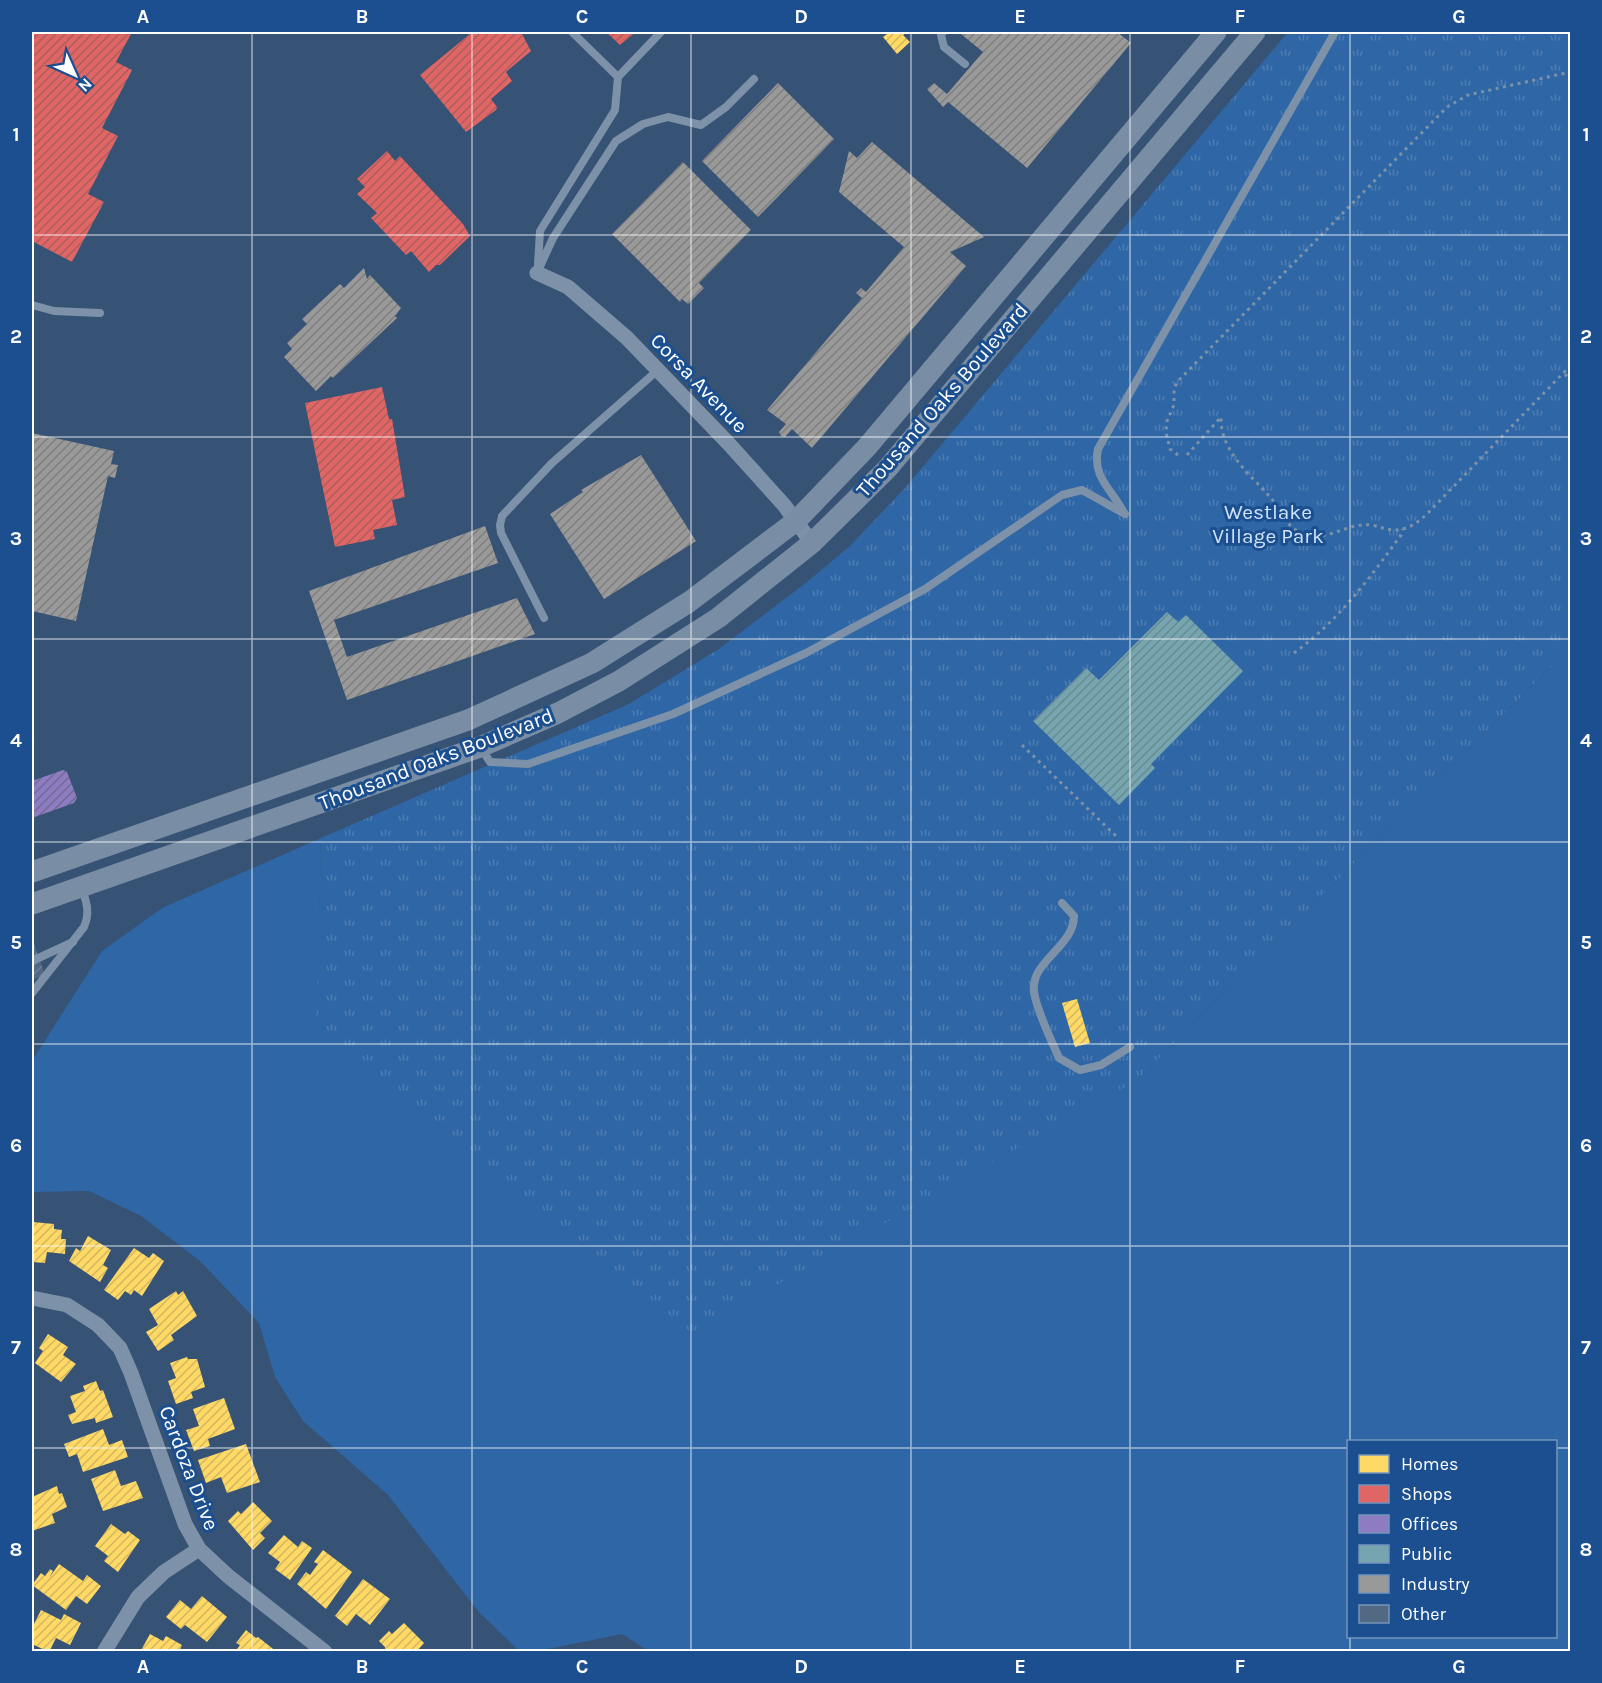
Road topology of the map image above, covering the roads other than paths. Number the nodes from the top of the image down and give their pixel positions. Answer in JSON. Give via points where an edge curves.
{"nodes":[{"id":1,"x":572,"y":32,"type":"edge"},
{"id":2,"x":661,"y":32,"type":"edge"},
{"id":3,"x":943,"y":32,"type":"edge"},
{"id":4,"x":1216,"y":32,"type":"edge"},
{"id":5,"x":1255,"y":32,"type":"edge"},
{"id":6,"x":1335,"y":32,"type":"edge"},
{"id":7,"x":965,"y":64,"type":"dead end"},
{"id":8,"x":618,"y":77,"type":"junction"},
{"id":9,"x":754,"y":79,"type":"dead end"},
{"id":10,"x":537,"y":273,"type":"junction"},
{"id":11,"x":32,"y":304,"type":"edge"},
{"id":12,"x":100,"y":313,"type":"dead end"},
{"id":13,"x":658,"y":370,"type":"junction"},
{"id":14,"x":796,"y":521,"type":"junction"},
{"id":15,"x":812,"y":543,"type":"junction"},
{"id":16,"x":544,"y":618,"type":"dead end"},
{"id":17,"x":468,"y":720,"type":"junction"},
{"id":18,"x":480,"y":747,"type":"junction"},
{"id":19,"x":190,"y":816,"type":"junction"},
{"id":20,"x":202,"y":845,"type":"junction"},
{"id":21,"x":32,"y":872,"type":"edge"},
{"id":22,"x":82,"y":887,"type":"junction"},
{"id":23,"x":1062,"y":903,"type":"dead end"},
{"id":24,"x":32,"y":904,"type":"edge"},
{"id":25,"x":74,"y":941,"type":"junction"},
{"id":26,"x":32,"y":961,"type":"edge"},
{"id":27,"x":32,"y":993,"type":"edge"},
{"id":28,"x":1130,"y":1047,"type":"dead end"},
{"id":29,"x":32,"y":1298,"type":"edge"},
{"id":30,"x":199,"y":1549,"type":"junction"},
{"id":31,"x":104,"y":1652,"type":"edge"},
{"id":32,"x":326,"y":1652,"type":"edge"}],
"edges":[{"from":1,"to":8,"type":"lane"},
{"from":2,"to":8,"type":"lane"},
{"from":3,"to":7,"type":"lane","via":[[944,47]]},
{"from":4,"to":14,"type":"main road","name":"Thousand Oaks Boulevard","via":[[910,397]]},
{"from":5,"to":15,"type":"main road","name":"Thousand Oaks Boulevard","via":[[887,469]]},
{"from":6,"to":18,"type":"lane","via":[[1098,449],[1097,471],[1125,514],[1093,494],[1073,491],[925,589],[806,653],[673,714],[528,764],[490,762]]},
{"from":8,"to":10,"type":"lane","via":[[615,110],[540,231]]},
{"from":9,"to":10,"type":"lane","via":[[701,125],[668,117],[643,124],[616,141],[553,238]]},
{"from":10,"to":13,"type":"street","name":"Corsa Avenue","via":[[568,287]]},
{"from":11,"to":12,"type":"lane","via":[[54,311]]},
{"from":13,"to":14,"type":"street","name":"Corsa Avenue"},
{"from":13,"to":16,"type":"lane","via":[[552,463],[502,516],[501,533]]},
{"from":14,"to":15,"type":"street","name":"Corsa Avenue"},
{"from":14,"to":17,"type":"main road","name":"Thousand Oaks Boulevard","via":[[734,570],[642,633],[588,665]]},
{"from":15,"to":18,"type":"main road","name":"Thousand Oaks Boulevard","via":[[718,618],[658,657],[558,713]]},
{"from":17,"to":18,"type":"main road"},
{"from":17,"to":19,"type":"main road","name":"Thousand Oaks Boulevard"},
{"from":18,"to":20,"type":"main road","name":"Thousand Oaks Boulevard"},
{"from":19,"to":20,"type":"main road"},
{"from":19,"to":21,"type":"main road","name":"Thousand Oaks Boulevard"},
{"from":20,"to":22,"type":"main road","name":"Thousand Oaks Boulevard"},
{"from":22,"to":24,"type":"main road","name":"Thousand Oaks Boulevard"},
{"from":22,"to":25,"type":"lane","via":[[88,918]]},
{"from":23,"to":28,"type":"lane","via":[[1074,916],[1074,927],[1038,972],[1034,993],[1059,1058],[1080,1070],[1101,1065]]},
{"from":25,"to":26,"type":"lane"},
{"from":25,"to":27,"type":"lane"},
{"from":29,"to":30,"type":"street","name":"Cardoza Drive","via":[[67,1305],[98,1325],[120,1348],[185,1524]]},
{"from":30,"to":31,"type":"street","via":[[164,1572],[138,1597]]},
{"from":30,"to":32,"type":"street","name":"Cardoza Drive"}]}
